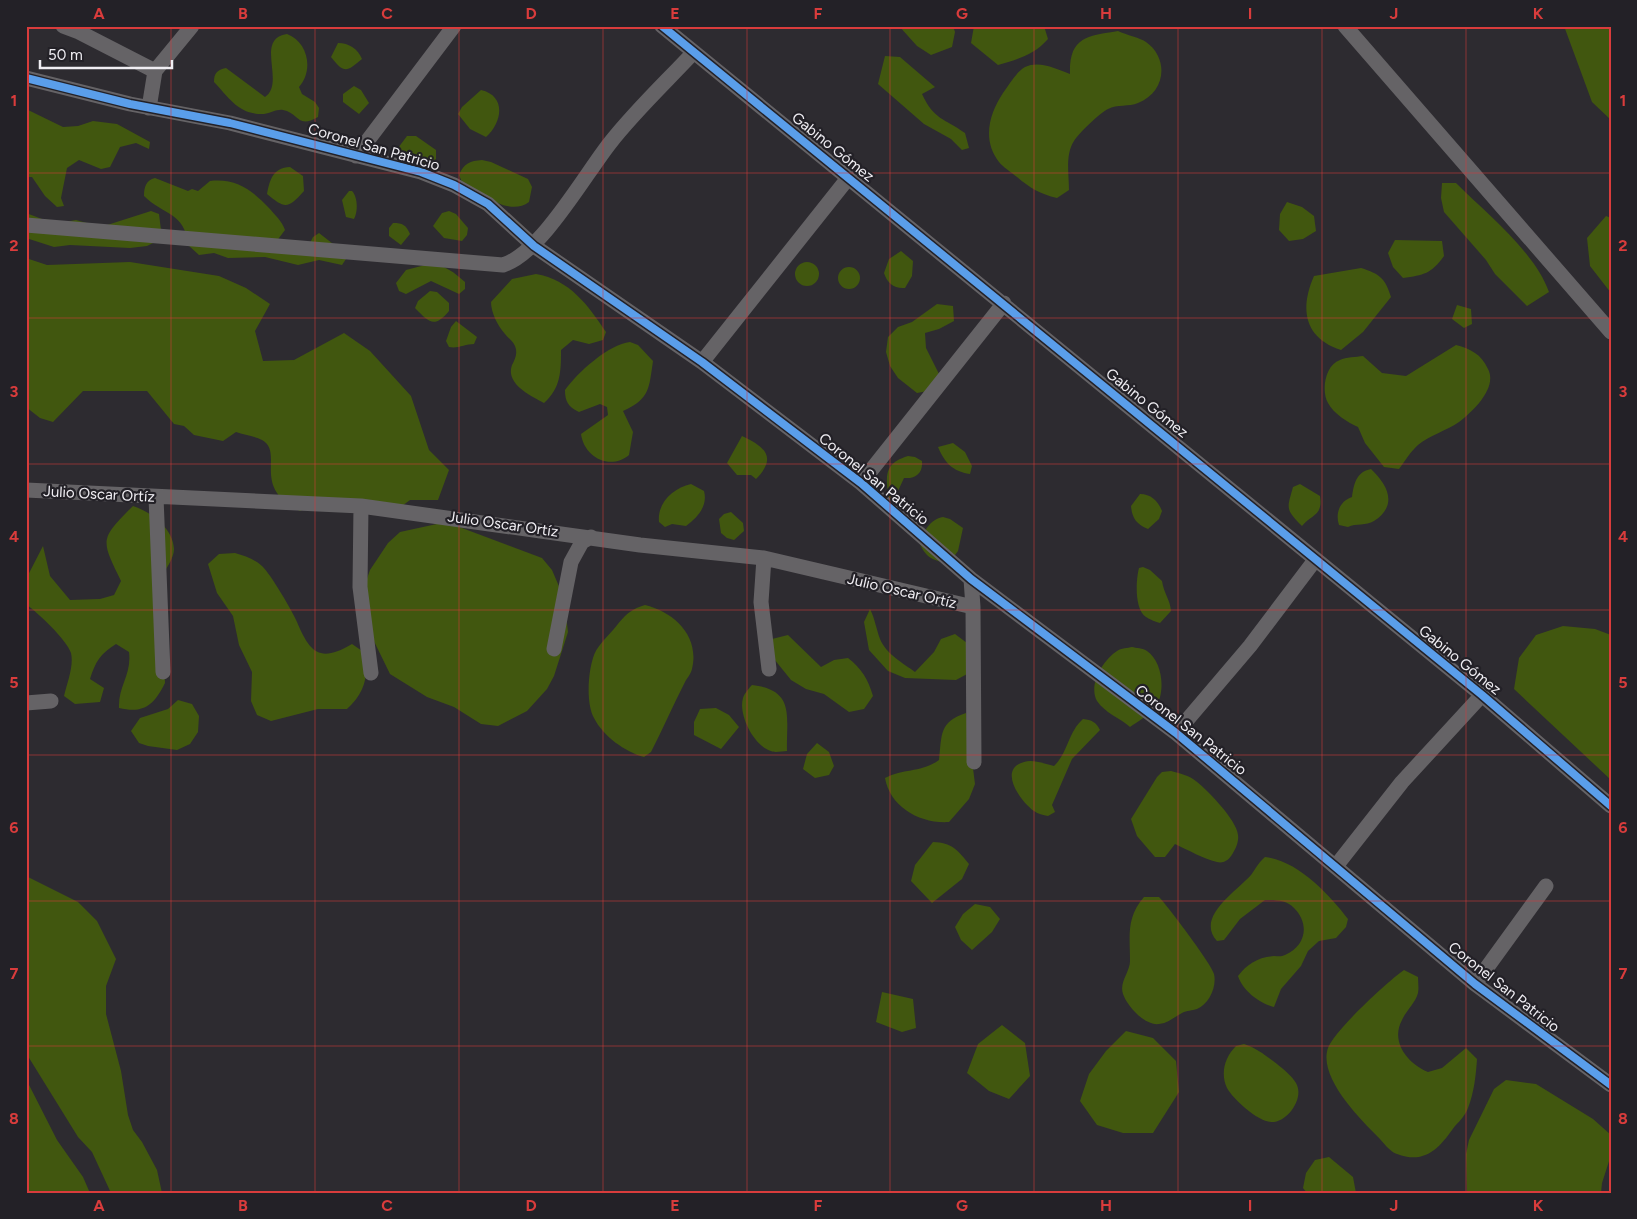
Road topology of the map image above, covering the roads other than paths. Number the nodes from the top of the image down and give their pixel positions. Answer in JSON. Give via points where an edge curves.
{"nodes":[{"id":1,"x":63,"y":26,"type":"edge"},
{"id":2,"x":192,"y":26,"type":"edge"},
{"id":3,"x":454,"y":26,"type":"edge"},
{"id":4,"x":662,"y":26,"type":"edge"},
{"id":5,"x":1345,"y":26,"type":"edge"},
{"id":6,"x":693,"y":53,"type":"junction"},
{"id":7,"x":155,"y":71,"type":"junction"},
{"id":8,"x":26,"y":78,"type":"edge"},
{"id":9,"x":149,"y":108,"type":"junction"},
{"id":10,"x":356,"y":156,"type":"junction"},
{"id":11,"x":849,"y":177,"type":"junction"},
{"id":12,"x":26,"y":225,"type":"edge"},
{"id":13,"x":534,"y":246,"type":"junction"},
{"id":14,"x":1004,"y":303,"type":"junction"},
{"id":15,"x":1611,"y":332,"type":"edge"},
{"id":16,"x":702,"y":362,"type":"junction"},
{"id":17,"x":861,"y":483,"type":"junction"},
{"id":18,"x":26,"y":490,"type":"edge"},
{"id":19,"x":156,"y":498,"type":"junction"},
{"id":20,"x":361,"y":506,"type":"junction"},
{"id":21,"x":591,"y":537,"type":"junction"},
{"id":22,"x":764,"y":558,"type":"junction"},
{"id":23,"x":1315,"y":560,"type":"junction"},
{"id":24,"x":971,"y":579,"type":"junction"},
{"id":25,"x":973,"y":607,"type":"junction"},
{"id":26,"x":554,"y":649,"type":"dead end"},
{"id":27,"x":769,"y":669,"type":"dead end"},
{"id":28,"x":163,"y":672,"type":"dead end"},
{"id":29,"x":371,"y":673,"type":"dead end"},
{"id":30,"x":1482,"y":695,"type":"junction"},
{"id":31,"x":51,"y":702,"type":"dead end"},
{"id":32,"x":26,"y":703,"type":"edge"},
{"id":33,"x":1176,"y":733,"type":"junction"},
{"id":34,"x":974,"y":762,"type":"dead end"},
{"id":35,"x":1611,"y":806,"type":"edge"},
{"id":36,"x":1336,"y":866,"type":"junction"},
{"id":37,"x":1546,"y":886,"type":"dead end"},
{"id":38,"x":1475,"y":984,"type":"junction"},
{"id":39,"x":1611,"y":1085,"type":"edge"}],
"edges":[{"from":1,"to":7,"type":"street"},
{"from":2,"to":7,"type":"street"},
{"from":3,"to":10,"type":"street"},
{"from":4,"to":6,"type":"street","name":"Gabino Gómez"},
{"from":5,"to":15,"type":"street"},
{"from":6,"to":11,"type":"street","name":"Gabino Gómez"},
{"from":6,"to":13,"type":"street","via":[[611,142]]},
{"from":7,"to":9,"type":"street"},
{"from":8,"to":9,"type":"street","name":"Coronel San Patricio"},
{"from":9,"to":10,"type":"street","name":"Coronel San Patricio","via":[[230,123]]},
{"from":10,"to":13,"type":"street","name":"Coronel San Patricio","via":[[421,172],[454,185],[488,204]]},
{"from":11,"to":14,"type":"street","name":"Gabino Gómez"},
{"from":11,"to":16,"type":"street"},
{"from":12,"to":13,"type":"street","via":[[503,265],[515,261]]},
{"from":13,"to":16,"type":"street","name":"Coronel San Patricio"},
{"from":14,"to":17,"type":"street"},
{"from":14,"to":23,"type":"street","name":"Gabino Gómez"},
{"from":16,"to":17,"type":"street","name":"Coronel San Patricio"},
{"from":17,"to":24,"type":"street","name":"Coronel San Patricio"},
{"from":18,"to":19,"type":"street","name":"Julio Oscar Ortíz"},
{"from":19,"to":20,"type":"street","name":"Julio Oscar Ortíz"},
{"from":19,"to":28,"type":"street"},
{"from":20,"to":21,"type":"street","name":"Julio Oscar Ortíz"},
{"from":20,"to":29,"type":"street","via":[[360,587]]},
{"from":21,"to":22,"type":"street","name":"Julio Oscar Ortíz"},
{"from":21,"to":26,"type":"street","via":[[582,542],[571,562]]},
{"from":22,"to":25,"type":"street","name":"Julio Oscar Ortíz"},
{"from":22,"to":27,"type":"street","via":[[762,602]]},
{"from":23,"to":30,"type":"street","name":"Gabino Gómez"},
{"from":23,"to":33,"type":"street","via":[[1250,646]]},
{"from":24,"to":25,"type":"street"},
{"from":24,"to":33,"type":"street","name":"Coronel San Patricio"},
{"from":25,"to":34,"type":"street"},
{"from":30,"to":35,"type":"street","name":"Gabino Gómez"},
{"from":30,"to":36,"type":"street","via":[[1402,782]]},
{"from":31,"to":32,"type":"street"},
{"from":33,"to":36,"type":"street","name":"Coronel San Patricio"},
{"from":36,"to":38,"type":"street","name":"Coronel San Patricio"},
{"from":37,"to":38,"type":"street"},
{"from":38,"to":39,"type":"street","name":"Coronel San Patricio"}]}
